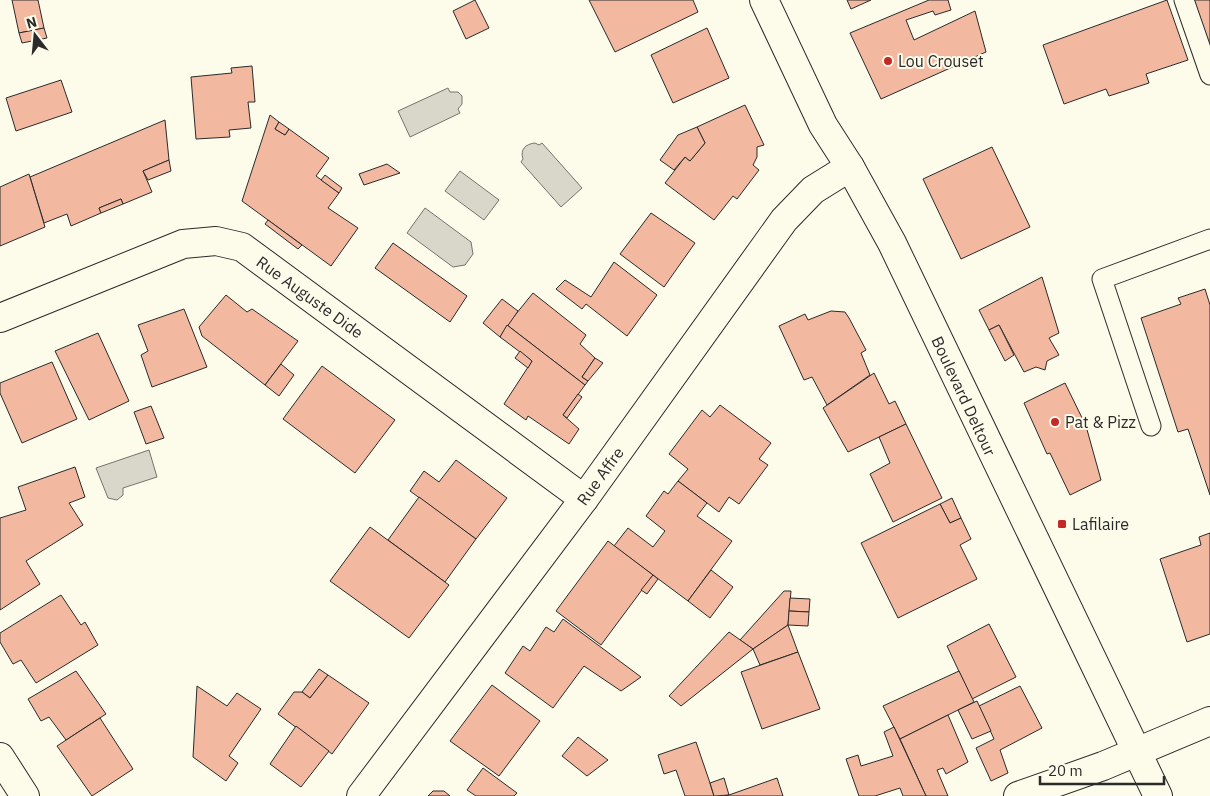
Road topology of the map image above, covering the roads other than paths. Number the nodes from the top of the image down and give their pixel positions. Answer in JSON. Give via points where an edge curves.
{"nodes":[{"id":1,"x":764,"y":0,"type":"edge"},
{"id":2,"x":1184,"y":0,"type":"edge"},
{"id":3,"x":1210,"y":75,"type":"edge"},
{"id":4,"x":850,"y":167,"type":"junction"},
{"id":5,"x":1210,"y":239,"type":"edge"},
{"id":6,"x":0,"y":318,"type":"edge"},
{"id":7,"x":1151,"y":426,"type":"dead end"},
{"id":8,"x":584,"y":499,"type":"junction"},
{"id":9,"x":1210,"y":721,"type":"edge"},
{"id":10,"x":1137,"y":753,"type":"junction"},
{"id":11,"x":0,"y":757,"type":"edge"},
{"id":12,"x":24,"y":796,"type":"edge"},
{"id":13,"x":361,"y":796,"type":"edge"},
{"id":14,"x":1018,"y":796,"type":"edge"},
{"id":15,"x":1158,"y":796,"type":"edge"}],
"edges":[{"from":1,"to":4,"type":"street","name":"Boulevard Deltour","via":[[823,125]]},
{"from":2,"to":3,"type":"lane"},
{"from":4,"to":8,"type":"street","name":"Rue Affre","via":[[813,190],[784,220]]},
{"from":4,"to":10,"type":"street","name":"Boulevard Deltour","via":[[892,243]]},
{"from":5,"to":7,"type":"lane","via":[[1102,279]]},
{"from":6,"to":8,"type":"street","name":"Rue Auguste Dide","via":[[184,244],[216,241],[242,247]]},
{"from":8,"to":13,"type":"street","name":"Rue Affre"},
{"from":9,"to":10,"type":"street"},
{"from":10,"to":14,"type":"street"},
{"from":10,"to":15,"type":"street","name":"Boulevard Deltour"},
{"from":11,"to":12,"type":"street"}]}
